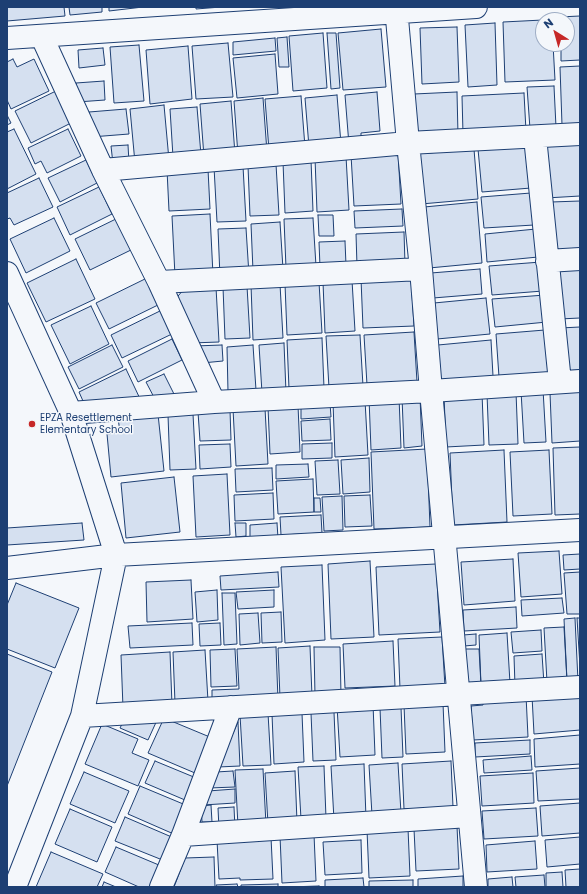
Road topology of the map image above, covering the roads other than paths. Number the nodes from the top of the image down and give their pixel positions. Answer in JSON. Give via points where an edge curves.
{"nodes":[{"id":1,"x":476,"y":7,"type":"edge"},
{"id":2,"x":396,"y":10,"type":"edge"},
{"id":3,"x":258,"y":14,"type":"edge"},
{"id":4,"x":42,"y":37,"type":"junction"},
{"id":5,"x":7,"y":38,"type":"edge"},
{"id":6,"x":580,"y":134,"type":"edge"},
{"id":7,"x":535,"y":136,"type":"junction"},
{"id":8,"x":408,"y":143,"type":"junction"},
{"id":9,"x":103,"y":170,"type":"junction"},
{"id":10,"x":580,"y":259,"type":"edge"},
{"id":11,"x":547,"y":261,"type":"junction"},
{"id":12,"x":421,"y":269,"type":"junction"},
{"id":13,"x":7,"y":273,"type":"edge"},
{"id":14,"x":159,"y":282,"type":"junction"},
{"id":15,"x":570,"y":382,"type":"edge"},
{"id":16,"x":430,"y":391,"type":"junction"},
{"id":17,"x":214,"y":402,"type":"junction"},
{"id":18,"x":71,"y":413,"type":"junction"},
{"id":19,"x":580,"y":530,"type":"edge"},
{"id":20,"x":444,"y":538,"type":"junction"},
{"id":21,"x":116,"y":555,"type":"junction"},
{"id":22,"x":7,"y":568,"type":"edge"},
{"id":23,"x":580,"y":687,"type":"edge"},
{"id":24,"x":459,"y":693,"type":"junction"},
{"id":25,"x":231,"y":707,"type":"junction"},
{"id":26,"x":82,"y":716,"type":"junction"},
{"id":27,"x":470,"y":816,"type":"junction"},
{"id":28,"x":183,"y":835,"type":"junction"},
{"id":29,"x":16,"y":887,"type":"edge"},
{"id":30,"x":161,"y":887,"type":"edge"},
{"id":31,"x":476,"y":887,"type":"edge"}],
"edges":[{"from":1,"to":2,"type":"street"},
{"from":2,"to":3,"type":"street"},
{"from":2,"to":8,"type":"street"},
{"from":3,"to":4,"type":"street"},
{"from":4,"to":5,"type":"street"},
{"from":4,"to":9,"type":"street"},
{"from":6,"to":7,"type":"street"},
{"from":7,"to":8,"type":"street"},
{"from":7,"to":11,"type":"street"},
{"from":8,"to":9,"type":"street"},
{"from":8,"to":12,"type":"street"},
{"from":9,"to":14,"type":"street"},
{"from":10,"to":11,"type":"street"},
{"from":11,"to":15,"type":"street"},
{"from":12,"to":14,"type":"street"},
{"from":12,"to":16,"type":"street"},
{"from":13,"to":18,"type":"street"},
{"from":14,"to":17,"type":"street"},
{"from":15,"to":16,"type":"street"},
{"from":16,"to":17,"type":"street"},
{"from":16,"to":20,"type":"street"},
{"from":17,"to":18,"type":"street"},
{"from":18,"to":21,"type":"street"},
{"from":19,"to":20,"type":"street"},
{"from":20,"to":21,"type":"street"},
{"from":20,"to":24,"type":"street"},
{"from":21,"to":22,"type":"street"},
{"from":21,"to":26,"type":"street"},
{"from":23,"to":24,"type":"street"},
{"from":24,"to":25,"type":"street"},
{"from":24,"to":27,"type":"street"},
{"from":25,"to":26,"type":"street"},
{"from":25,"to":28,"type":"street"},
{"from":26,"to":29,"type":"street"},
{"from":27,"to":28,"type":"street"},
{"from":27,"to":31,"type":"street"},
{"from":28,"to":30,"type":"street"}]}
